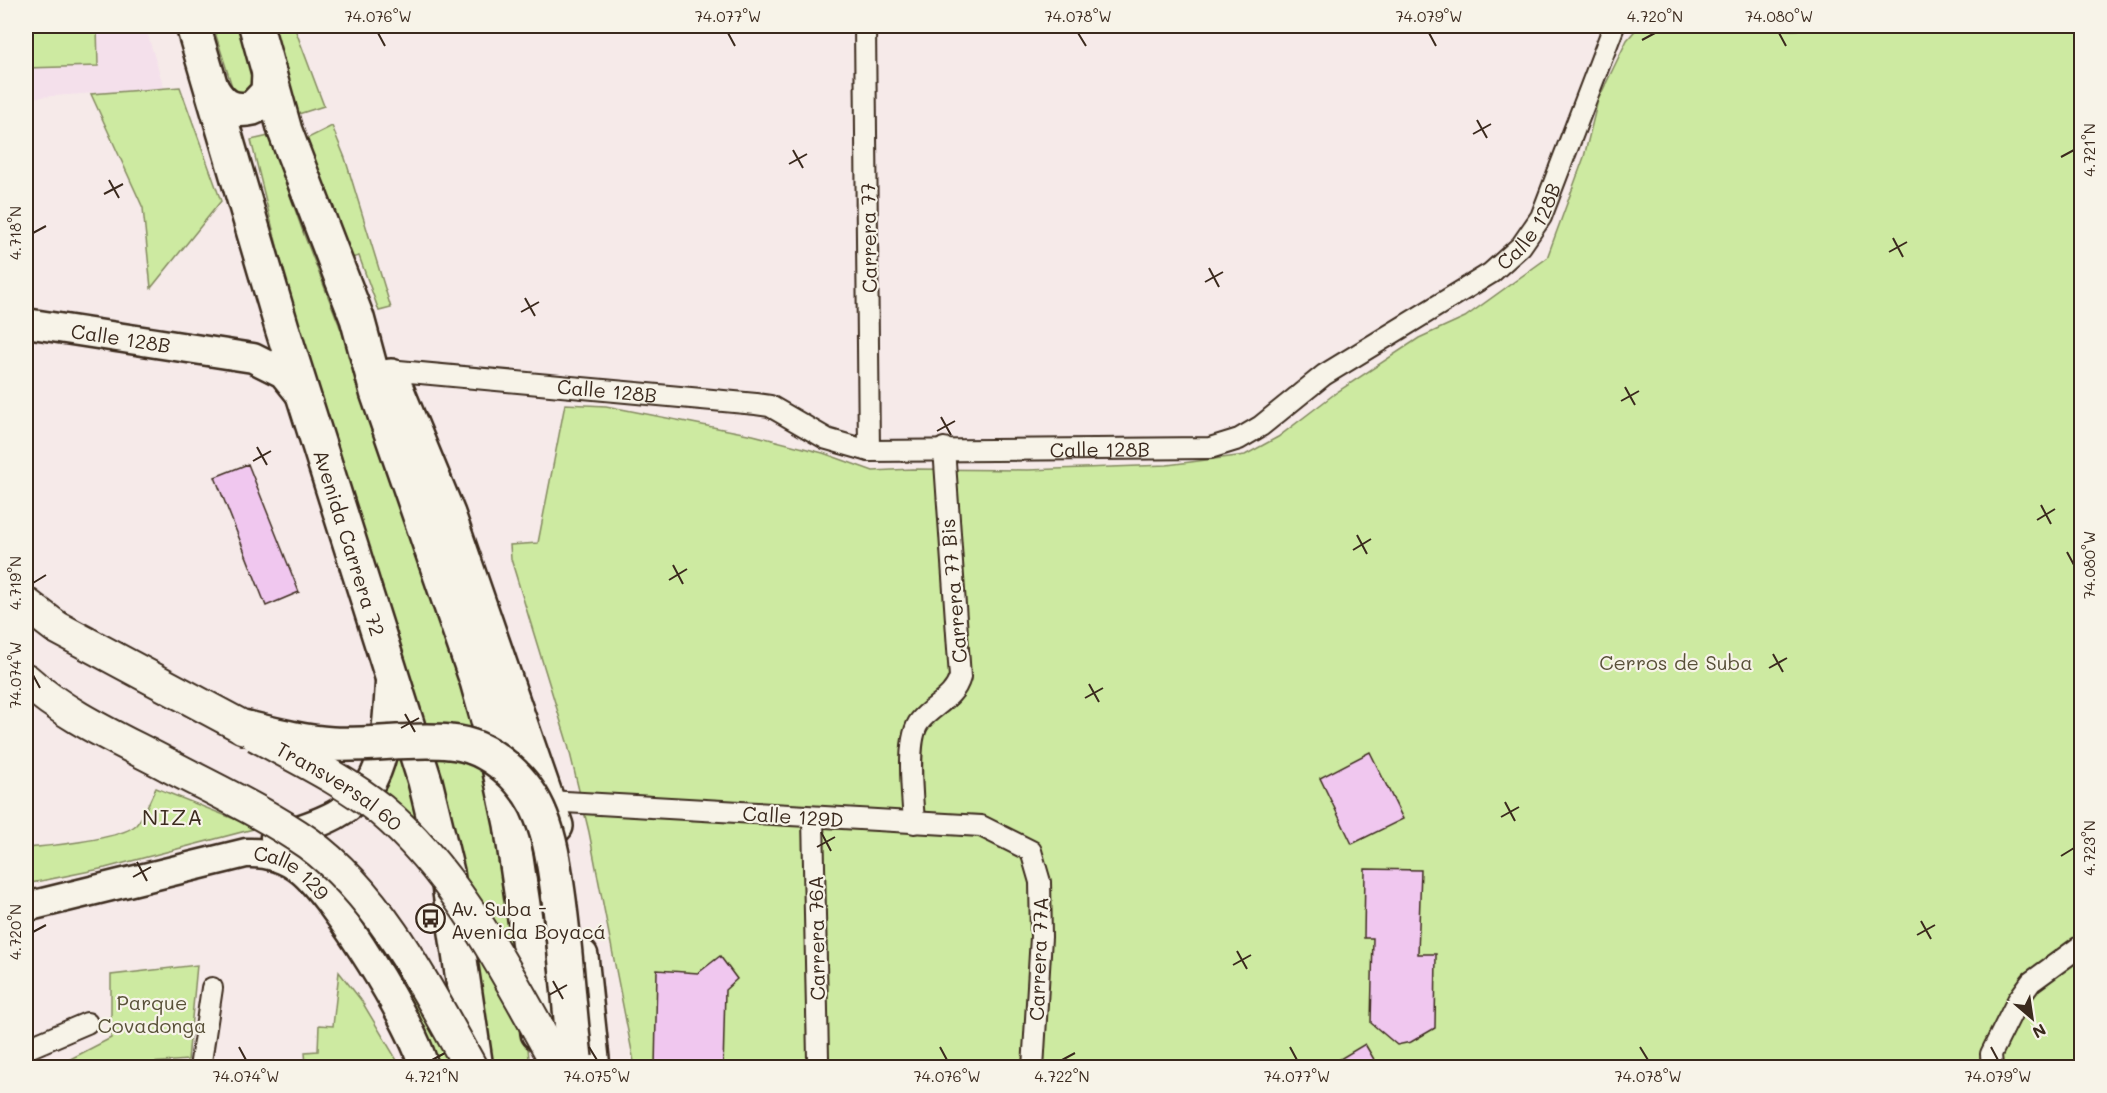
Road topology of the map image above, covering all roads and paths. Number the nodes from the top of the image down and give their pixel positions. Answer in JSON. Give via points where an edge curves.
{"nodes":[{"id":1,"x":193,"y":26,"type":"edge"},
{"id":2,"x":256,"y":26,"type":"edge"},
{"id":3,"x":865,"y":26,"type":"edge"},
{"id":4,"x":1614,"y":26,"type":"edge"},
{"id":5,"x":269,"y":73,"type":"junction"},
{"id":6,"x":212,"y":88,"type":"junction"},
{"id":7,"x":357,"y":318,"type":"junction"},
{"id":8,"x":26,"y":323,"type":"edge"},
{"id":9,"x":282,"y":328,"type":"junction"},
{"id":10,"x":253,"y":358,"type":"junction"},
{"id":11,"x":388,"y":370,"type":"junction"},
{"id":12,"x":304,"y":399,"type":"junction"},
{"id":13,"x":944,"y":448,"type":"junction"},
{"id":14,"x":869,"y":451,"type":"junction"},
{"id":15,"x":26,"y":604,"type":"edge"},
{"id":16,"x":390,"y":677,"type":"junction"},
{"id":17,"x":26,"y":680,"type":"edge"},
{"id":18,"x":26,"y":708,"type":"edge"},
{"id":19,"x":80,"y":718,"type":"junction"},
{"id":20,"x":243,"y":728,"type":"junction"},
{"id":21,"x":548,"y":801,"type":"junction"},
{"id":22,"x":337,"y":816,"type":"junction"},
{"id":23,"x":813,"y":818,"type":"junction"},
{"id":24,"x":914,"y":823,"type":"junction"},
{"id":25,"x":1031,"y":851,"type":"joint"},
{"id":26,"x":26,"y":893,"type":"edge"},
{"id":27,"x":26,"y":907,"type":"edge"},
{"id":28,"x":332,"y":907,"type":"junction"},
{"id":29,"x":2082,"y":945,"type":"edge"},
{"id":30,"x":212,"y":988,"type":"dead end"},
{"id":31,"x":431,"y":996,"type":"junction"},
{"id":32,"x":87,"y":1023,"type":"dead end"},
{"id":33,"x":26,"y":1049,"type":"edge"},
{"id":34,"x":818,"y":1058,"type":"dead end"},
{"id":35,"x":576,"y":1065,"type":"edge"},
{"id":36,"x":200,"y":1068,"type":"edge"},
{"id":37,"x":424,"y":1068,"type":"edge"},
{"id":38,"x":453,"y":1068,"type":"edge"},
{"id":39,"x":471,"y":1068,"type":"edge"},
{"id":40,"x":476,"y":1068,"type":"edge"},
{"id":41,"x":542,"y":1068,"type":"edge"},
{"id":42,"x":1033,"y":1068,"type":"edge"},
{"id":43,"x":1992,"y":1068,"type":"edge"}],
"edges":[{"from":1,"to":6,"type":"highway","name":"Avenida Carrera 72"},
{"from":2,"to":5,"type":"highway"},
{"from":3,"to":14,"type":"street","name":"Carrera 77"},
{"from":4,"to":13,"type":"street","name":"Calle 128B","via":[[1542,217],[1521,246],[1491,273],[1324,375],[1261,426],[1239,439],[1210,448]]},
{"from":5,"to":6,"type":"highway","via":[[268,92],[253,108],[232,109],[223,104]]},
{"from":5,"to":7,"type":"highway","via":[[285,131]]},
{"from":6,"to":9,"type":"highway","name":"Avenida Carrera 72"},
{"from":7,"to":11,"type":"highway"},
{"from":7,"to":41,"type":"highway","via":[[377,392],[456,616],[493,738],[511,824]]},
{"from":8,"to":10,"type":"main road","name":"Calle 128B"},
{"from":9,"to":10,"type":"main road","via":[[275,346]]},
{"from":9,"to":12,"type":"highway","name":"Avenida Carrera 72"},
{"from":10,"to":12,"type":"main road","name":"Calle 128B","via":[[283,373]]},
{"from":11,"to":14,"type":"street","name":"Calle 128B","via":[[756,404],[777,410],[827,439]]},
{"from":11,"to":21,"type":"highway","via":[[448,513]]},
{"from":12,"to":16,"type":"highway","name":"Avenida Carrera 72"},
{"from":13,"to":14,"type":"street","name":"Calle 128B"},
{"from":13,"to":24,"type":"street","name":"Carrera 77 Bis","via":[[960,677],[958,686],[941,706],[919,722],[912,738]]},
{"from":15,"to":20,"type":"main road","name":"Transversal 60","via":[[56,627]]},
{"from":16,"to":22,"type":"main road","name":"Calle 129","via":[[386,749],[380,766],[365,792]]},
{"from":16,"to":40,"type":"highway","name":"Avenida Carrera 72","via":[[425,781],[447,872]]},
{"from":17,"to":19,"type":"main road"},
{"from":18,"to":19,"type":"main road"},
{"from":19,"to":31,"type":"main road","bridge":true,"via":[[308,843],[357,888]]},
{"from":20,"to":35,"type":"main road","name":"Transversal 60","bridge":true,"via":[[322,771],[410,836],[457,894]]},
{"from":20,"to":35,"type":"highway","bridge":true,"via":[[334,744],[453,742],[482,751],[504,764],[541,815],[554,858]]},
{"from":21,"to":23,"type":"street","name":"Calle 129D"},
{"from":21,"to":35,"type":"highway","via":[[567,868]]},
{"from":22,"to":26,"type":"main road","name":"Calle 129","via":[[266,840]]},
{"from":22,"to":28,"type":"main road","via":[[320,836],[314,856]]},
{"from":23,"to":24,"type":"street","name":"Calle 129D"},
{"from":23,"to":34,"type":"street","name":"Carrera 76A"},
{"from":24,"to":25,"type":"street","name":"Calle 129D","via":[[981,826]]},
{"from":25,"to":42,"type":"street","name":"Carrera 77A","via":[[1041,882]]},
{"from":27,"to":28,"type":"main road","name":"Calle 129","via":[[257,853],[271,854],[296,866]]},
{"from":28,"to":37,"type":"main road","name":"Calle 129","via":[[405,1021]]},
{"from":29,"to":43,"type":"street","via":[[2031,982],[1991,1054]]},
{"from":30,"to":36,"type":"street"},
{"from":31,"to":38,"type":"highway","bridge":true},
{"from":31,"to":39,"type":"main road","bridge":true},
{"from":32,"to":33,"type":"street"}]}
